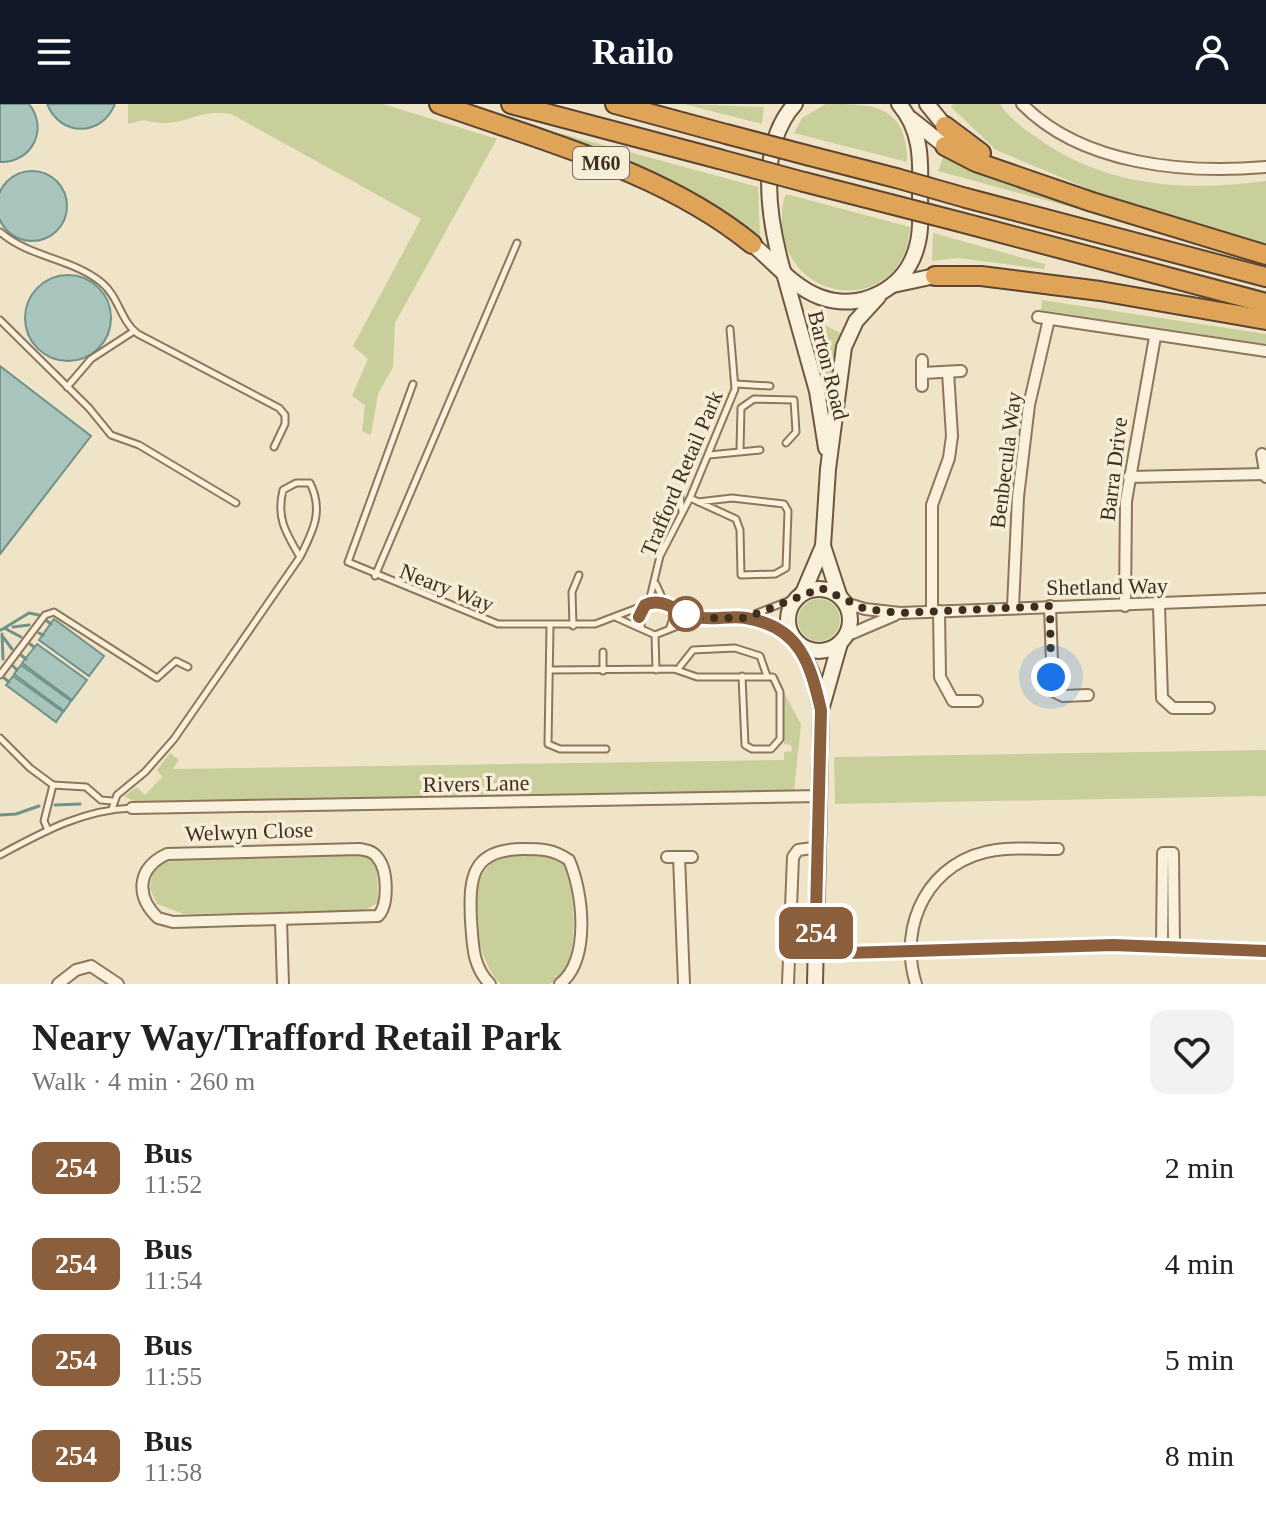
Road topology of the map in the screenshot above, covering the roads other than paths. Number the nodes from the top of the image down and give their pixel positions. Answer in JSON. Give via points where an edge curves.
{"nodes":[{"id":1,"x":439,"y":104,"type":"edge"},
{"id":2,"x":511,"y":104,"type":"edge"},
{"id":3,"x":615,"y":104,"type":"edge"},
{"id":4,"x":795,"y":104,"type":"edge"},
{"id":5,"x":899,"y":104,"type":"edge"},
{"id":6,"x":927,"y":104,"type":"edge"},
{"id":7,"x":1022,"y":104,"type":"edge"},
{"id":8,"x":911,"y":119,"type":"junction"},
{"id":9,"x":945,"y":126,"type":"joint"},
{"id":10,"x":945,"y":146,"type":"joint"},
{"id":11,"x":1266,"y":167,"type":"edge"},
{"id":12,"x":1051,"y":187,"type":"junction"},
{"id":13,"x":0,"y":232,"type":"edge"},
{"id":14,"x":517,"y":243,"type":"dead end"},
{"id":15,"x":752,"y":244,"type":"joint"},
{"id":16,"x":1266,"y":255,"type":"edge"},
{"id":17,"x":784,"y":272,"type":"junction"},
{"id":18,"x":935,"y":276,"type":"joint"},
{"id":19,"x":1266,"y":277,"type":"edge"},
{"id":20,"x":888,"y":288,"type":"junction"},
{"id":21,"x":1266,"y":303,"type":"edge"},
{"id":22,"x":0,"y":320,"type":"edge"},
{"id":23,"x":1266,"y":320,"type":"edge"},
{"id":24,"x":730,"y":329,"type":"dead end"},
{"id":25,"x":134,"y":331,"type":"junction"},
{"id":26,"x":1155,"y":337,"type":"junction"},
{"id":27,"x":1266,"y":351,"type":"edge"},
{"id":28,"x":922,"y":360,"type":"dead end"},
{"id":29,"x":961,"y":371,"type":"dead end"},
{"id":30,"x":948,"y":372,"type":"junction"},
{"id":31,"x":922,"y":373,"type":"junction"},
{"id":32,"x":413,"y":384,"type":"dead end"},
{"id":33,"x":736,"y":384,"type":"junction"},
{"id":34,"x":770,"y":386,"type":"dead end"},
{"id":35,"x":922,"y":386,"type":"dead end"},
{"id":36,"x":67,"y":387,"type":"junction"},
{"id":37,"x":786,"y":443,"type":"dead end"},
{"id":38,"x":274,"y":447,"type":"dead end"},
{"id":39,"x":740,"y":450,"type":"junction"},
{"id":40,"x":760,"y":450,"type":"dead end"},
{"id":41,"x":1262,"y":454,"type":"dead end"},
{"id":42,"x":708,"y":456,"type":"junction"},
{"id":43,"x":828,"y":469,"type":"junction"},
{"id":44,"x":1265,"y":476,"type":"edge"},
{"id":45,"x":1129,"y":477,"type":"junction"},
{"id":46,"x":673,"y":492,"type":"dead end"},
{"id":47,"x":690,"y":498,"type":"junction"},
{"id":48,"x":698,"y":502,"type":"junction"},
{"id":49,"x":236,"y":503,"type":"dead end"},
{"id":50,"x":681,"y":516,"type":"junction"},
{"id":51,"x":823,"y":546,"type":"junction"},
{"id":52,"x":300,"y":557,"type":"junction"},
{"id":53,"x":579,"y":575,"type":"dead end"},
{"id":54,"x":375,"y":576,"type":"junction"},
{"id":55,"x":655,"y":583,"type":"junction"},
{"id":56,"x":799,"y":596,"type":"junction"},
{"id":57,"x":842,"y":599,"type":"junction"},
{"id":58,"x":1266,"y":599,"type":"edge"},
{"id":59,"x":647,"y":604,"type":"junction"},
{"id":60,"x":668,"y":606,"type":"junction"},
{"id":61,"x":1050,"y":606,"type":"junction"},
{"id":62,"x":1125,"y":606,"type":"junction"},
{"id":63,"x":1159,"y":606,"type":"junction"},
{"id":64,"x":1013,"y":607,"type":"junction"},
{"id":65,"x":936,"y":611,"type":"junction"},
{"id":66,"x":900,"y":613,"type":"junction"},
{"id":67,"x":616,"y":618,"type":"junction"},
{"id":68,"x":698,"y":618,"type":"junction"},
{"id":69,"x":746,"y":618,"type":"junction"},
{"id":70,"x":550,"y":626,"type":"junction"},
{"id":71,"x":573,"y":626,"type":"junction"},
{"id":72,"x":641,"y":627,"type":"junction"},
{"id":73,"x":669,"y":628,"type":"junction"},
{"id":74,"x":655,"y":635,"type":"junction"},
{"id":75,"x":795,"y":640,"type":"junction"},
{"id":76,"x":843,"y":640,"type":"junction"},
{"id":77,"x":603,"y":652,"type":"dead end"},
{"id":78,"x":188,"y":667,"type":"dead end"},
{"id":79,"x":678,"y":669,"type":"junction"},
{"id":80,"x":550,"y":670,"type":"junction"},
{"id":81,"x":656,"y":670,"type":"junction"},
{"id":82,"x":603,"y":671,"type":"junction"},
{"id":83,"x":0,"y":675,"type":"edge"},
{"id":84,"x":742,"y":676,"type":"junction"},
{"id":85,"x":767,"y":676,"type":"junction"},
{"id":86,"x":1088,"y":695,"type":"dead end"},
{"id":87,"x":977,"y":701,"type":"dead end"},
{"id":88,"x":1209,"y":708,"type":"dead end"},
{"id":89,"x":821,"y":710,"type":"junction"},
{"id":90,"x":0,"y":738,"type":"edge"},
{"id":91,"x":606,"y":749,"type":"dead end"},
{"id":92,"x":53,"y":785,"type":"junction"},
{"id":93,"x":821,"y":796,"type":"junction"},
{"id":94,"x":112,"y":801,"type":"junction"},
{"id":95,"x":132,"y":808,"type":"joint"},
{"id":96,"x":112,"y":809,"type":"junction"},
{"id":97,"x":48,"y":830,"type":"junction"},
{"id":98,"x":820,"y":847,"type":"junction"},
{"id":99,"x":1058,"y":849,"type":"dead end"},
{"id":100,"x":0,"y":855,"type":"edge"},
{"id":101,"x":667,"y":857,"type":"dead end"},
{"id":102,"x":679,"y":857,"type":"junction"},
{"id":103,"x":692,"y":857,"type":"dead end"},
{"id":104,"x":281,"y":921,"type":"junction"},
{"id":105,"x":1168,"y":946,"type":"junction"},
{"id":106,"x":910,"y":950,"type":"junction"},
{"id":107,"x":1266,"y":951,"type":"edge"},
{"id":108,"x":815,"y":954,"type":"junction"},
{"id":109,"x":58,"y":984,"type":"edge"},
{"id":110,"x":118,"y":984,"type":"edge"},
{"id":111,"x":283,"y":984,"type":"edge"},
{"id":112,"x":490,"y":984,"type":"edge"},
{"id":113,"x":560,"y":984,"type":"edge"},
{"id":114,"x":684,"y":984,"type":"edge"},
{"id":115,"x":788,"y":984,"type":"edge"},
{"id":116,"x":815,"y":984,"type":"edge"},
{"id":117,"x":916,"y":984,"type":"edge"}],
"edges":[{"from":1,"to":15,"type":"highway","number":"M60","via":[[669,190]]},
{"from":2,"to":21,"type":"highway","number":"M60","bridge":true},
{"from":3,"to":19,"type":"highway","bridge":true},
{"from":4,"to":17,"type":"main road","name":"Barton Road","via":[[778,129],[771,158],[772,223]]},
{"from":5,"to":8,"type":"main road"},
{"from":6,"to":9,"type":"main road"},
{"from":7,"to":11,"type":"street","via":[[1061,134],[1104,151],[1178,167]]},
{"from":8,"to":10,"type":"main road"},
{"from":8,"to":20,"type":"main road","name":"Barton Road","via":[[920,155],[919,240],[913,259]]},
{"from":9,"to":12,"type":"highway","via":[[970,146]]},
{"from":10,"to":12,"type":"highway"},
{"from":12,"to":16,"type":"highway"},
{"from":13,"to":25,"type":"lane","via":[[103,284]]},
{"from":14,"to":54,"type":"lane"},
{"from":15,"to":17,"type":"main road"},
{"from":17,"to":20,"type":"main road","via":[[811,293],[831,300],[856,301]]},
{"from":17,"to":43,"type":"main road","name":"Barton Road","via":[[817,391]]},
{"from":18,"to":20,"type":"main road"},
{"from":18,"to":23,"type":"highway","via":[[1055,285]]},
{"from":20,"to":43,"type":"main road","name":"Barton Road","via":[[846,338]]},
{"from":22,"to":36,"type":"lane"},
{"from":24,"to":33,"type":"lane","name":"Trafford Retail Park"},
{"from":25,"to":36,"type":"lane","via":[[91,359]]},
{"from":25,"to":38,"type":"lane","via":[[279,408],[285,424]]},
{"from":26,"to":27,"type":"street","name":"Benbecula Way"},
{"from":26,"to":45,"type":"street","name":"Barra Drive"},
{"from":26,"to":64,"type":"street","name":"Benbecula Way","via":[[1043,318],[1022,458]]},
{"from":28,"to":31,"type":"street"},
{"from":29,"to":30,"type":"street"},
{"from":30,"to":31,"type":"street"},
{"from":30,"to":65,"type":"street","via":[[952,436],[932,505]]},
{"from":31,"to":35,"type":"street"},
{"from":32,"to":54,"type":"lane","name":"Neary Way","via":[[348,562]]},
{"from":33,"to":34,"type":"lane"},
{"from":33,"to":42,"type":"lane","name":"Trafford Retail Park"},
{"from":36,"to":49,"type":"lane","via":[[111,435],[139,445]]},
{"from":37,"to":39,"type":"lane","via":[[796,432],[794,400],[754,399],[741,408]]},
{"from":39,"to":40,"type":"lane"},
{"from":39,"to":42,"type":"lane"},
{"from":41,"to":44,"type":"street"},
{"from":42,"to":47,"type":"lane","name":"Trafford Retail Park"},
{"from":43,"to":51,"type":"main road","name":"Barton Road"},
{"from":44,"to":45,"type":"street"},
{"from":45,"to":62,"type":"street","name":"Barra Drive"},
{"from":46,"to":50,"type":"lane","via":[[682,501]]},
{"from":47,"to":48,"type":"lane"},
{"from":47,"to":50,"type":"lane","name":"Trafford Retail Park"},
{"from":48,"to":48,"type":"lane","via":[[744,499],[786,506],[786,568],[775,574],[741,575],[736,519]]},
{"from":50,"to":55,"type":"lane","name":"Trafford Retail Park","via":[[660,556]]},
{"from":51,"to":56,"type":"main road","name":"Barton Road"},
{"from":51,"to":57,"type":"main road","name":"Barton Road"},
{"from":52,"to":52,"type":"lane","via":[[316,526],[317,498],[310,483],[283,490],[278,508],[282,527]]},
{"from":52,"to":94,"type":"lane","via":[[174,739]]},
{"from":53,"to":71,"type":"lane","via":[[572,592]]},
{"from":54,"to":70,"type":"lane","name":"Neary Way","via":[[488,622]]},
{"from":55,"to":59,"type":"lane","name":"Trafford Retail Park"},
{"from":55,"to":60,"type":"lane","name":"Trafford Retail Park"},
{"from":56,"to":57,"type":"main road","via":[[821,588]]},
{"from":56,"to":69,"type":"lane"},
{"from":56,"to":75,"type":"main road","via":[[788,617]]},
{"from":57,"to":66,"type":"street","name":"Shetland Way","via":[[865,609]]},
{"from":57,"to":76,"type":"main road","via":[[850,619]]},
{"from":58,"to":63,"type":"street","name":"Shetland Way"},
{"from":59,"to":60,"type":"lane"},
{"from":59,"to":67,"type":"lane","name":"Neary Way"},
{"from":59,"to":72,"type":"lane","via":[[639,617]]},
{"from":60,"to":68,"type":"lane"},
{"from":60,"to":73,"type":"lane","via":[[673,618]]},
{"from":61,"to":62,"type":"street","name":"Shetland Way"},
{"from":61,"to":64,"type":"street","name":"Shetland Way"},
{"from":61,"to":86,"type":"street","via":[[1053,691]]},
{"from":62,"to":63,"type":"street","name":"Shetland Way"},
{"from":63,"to":88,"type":"street","via":[[1162,698],[1173,708]]},
{"from":64,"to":65,"type":"street","name":"Shetland Way"},
{"from":65,"to":66,"type":"street","name":"Shetland Way"},
{"from":65,"to":87,"type":"street","via":[[941,684],[953,701]]},
{"from":66,"to":76,"type":"street","name":"Shetland Way","via":[[865,625]]},
{"from":67,"to":71,"type":"lane","name":"Neary Way"},
{"from":67,"to":72,"type":"lane"},
{"from":68,"to":69,"type":"lane"},
{"from":68,"to":73,"type":"lane"},
{"from":69,"to":75,"type":"lane"},
{"from":70,"to":71,"type":"lane","name":"Neary Way"},
{"from":70,"to":80,"type":"lane"},
{"from":72,"to":74,"type":"lane"},
{"from":73,"to":74,"type":"lane"},
{"from":74,"to":81,"type":"lane"},
{"from":75,"to":76,"type":"main road","via":[[815,651]]},
{"from":75,"to":89,"type":"main road","via":[[813,676]]},
{"from":76,"to":89,"type":"main road"},
{"from":77,"to":82,"type":"lane"},
{"from":78,"to":83,"type":"lane","via":[[176,661],[157,678],[54,612],[45,615]]},
{"from":79,"to":81,"type":"lane"},
{"from":79,"to":84,"type":"lane","via":[[697,677]]},
{"from":79,"to":85,"type":"lane","via":[[693,650],[735,648],[760,656]]},
{"from":80,"to":82,"type":"lane"},
{"from":80,"to":91,"type":"lane","via":[[548,744]]},
{"from":81,"to":82,"type":"lane"},
{"from":84,"to":85,"type":"lane"},
{"from":84,"to":85,"type":"lane","via":[[744,740],[756,750],[771,749],[780,739],[778,684]]},
{"from":89,"to":93,"type":"main road"},
{"from":90,"to":92,"type":"lane"},
{"from":92,"to":94,"type":"lane","via":[[86,787],[101,800]]},
{"from":92,"to":97,"type":"lane","via":[[44,821]]},
{"from":93,"to":95,"type":"street","name":"Rivers Lane"},
{"from":93,"to":98,"type":"main road"},
{"from":94,"to":96,"type":"lane"},
{"from":95,"to":96,"type":"lane"},
{"from":96,"to":97,"type":"lane"},
{"from":97,"to":100,"type":"lane"},
{"from":98,"to":108,"type":"main road"},
{"from":98,"to":115,"type":"street","via":[[798,850],[793,857]]},
{"from":99,"to":106,"type":"street","via":[[996,850],[949,869],[921,900]]},
{"from":101,"to":102,"type":"street"},
{"from":102,"to":103,"type":"street"},
{"from":102,"to":114,"type":"street"},
{"from":104,"to":104,"type":"street","name":"Welwyn Close","via":[[158,918],[143,897],[144,873],[167,854],[359,849],[378,857],[384,904],[378,916]]},
{"from":104,"to":111,"type":"street"},
{"from":105,"to":105,"type":"street","via":[[1163,853],[1173,853]]},
{"from":105,"to":106,"type":"street"},
{"from":105,"to":107,"type":"street"},
{"from":106,"to":108,"type":"street"},
{"from":106,"to":117,"type":"street"},
{"from":108,"to":116,"type":"main road"},
{"from":109,"to":110,"type":"street","via":[[84,966]]},
{"from":112,"to":113,"type":"street","via":[[479,970],[473,947],[472,876],[498,851],[546,849],[569,860],[578,886],[579,948],[573,970]]}]}
